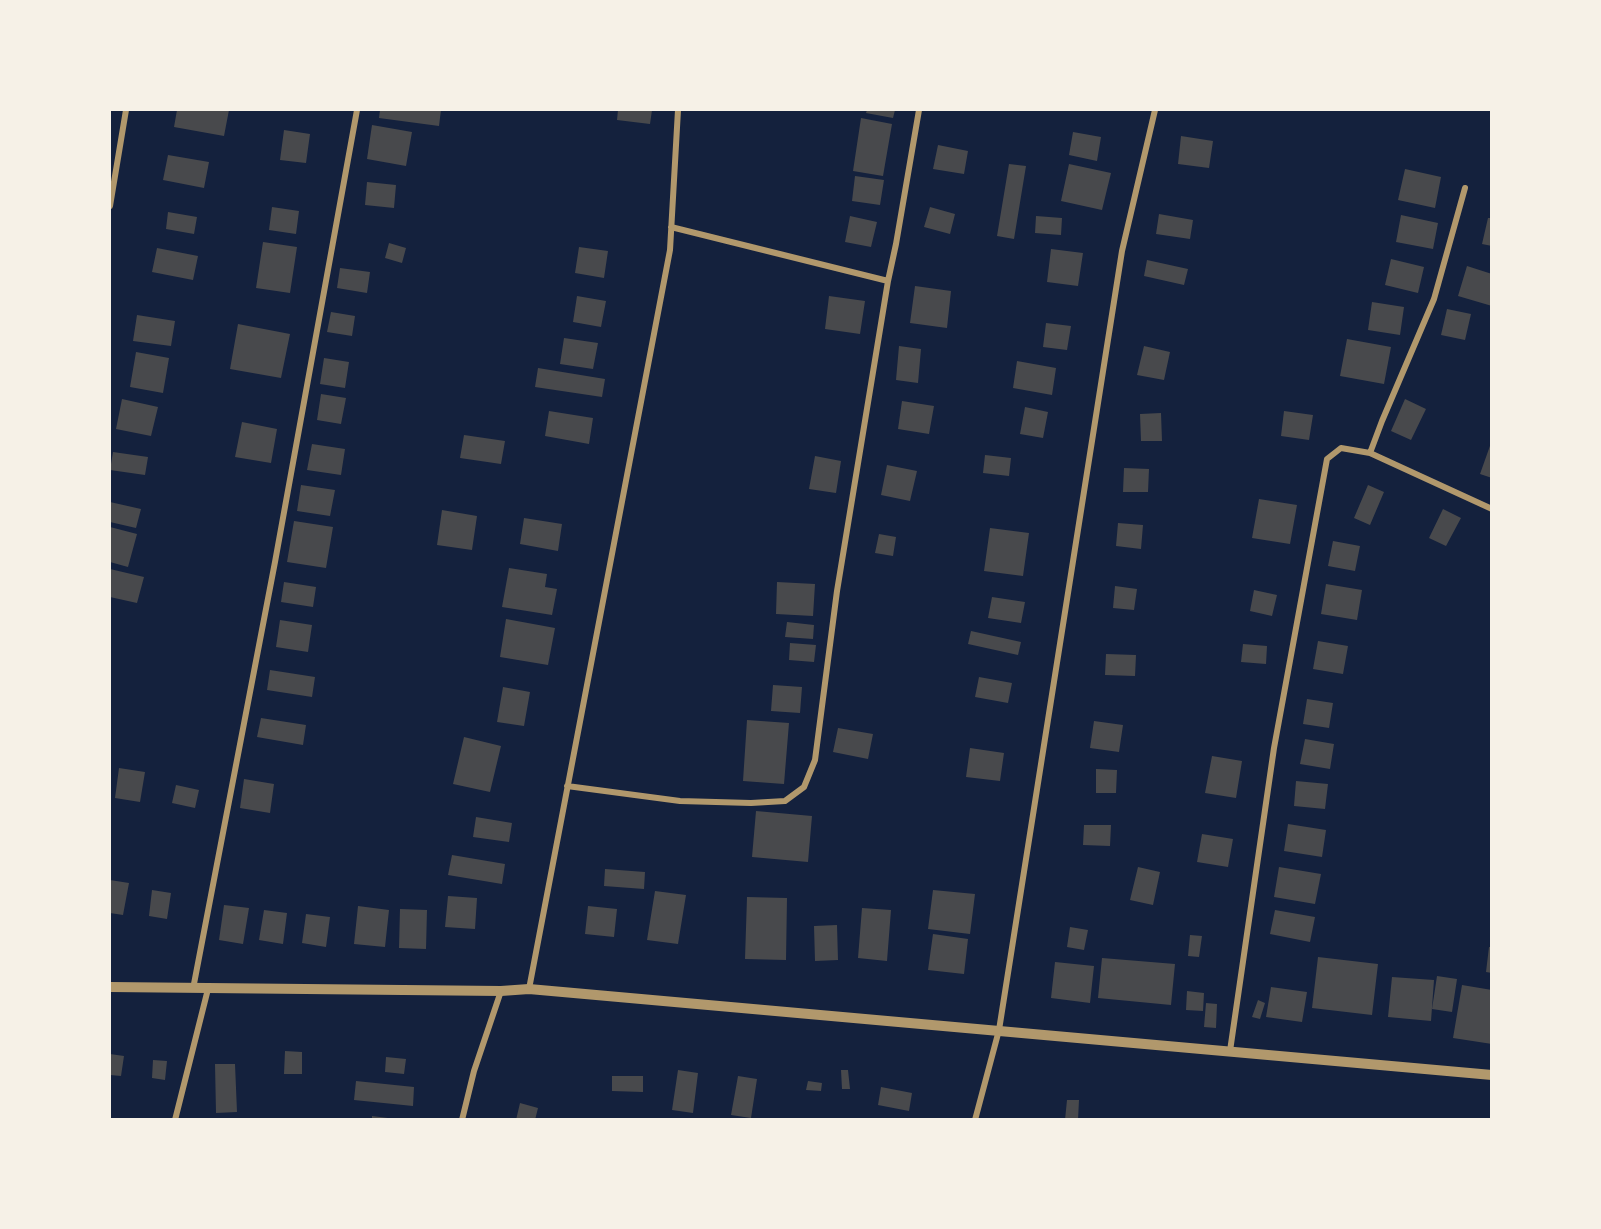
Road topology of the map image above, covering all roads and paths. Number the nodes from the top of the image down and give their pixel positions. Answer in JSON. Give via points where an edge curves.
{"nodes":[{"id":1,"x":126,"y":110,"type":"edge"},
{"id":2,"x":357,"y":110,"type":"edge"},
{"id":3,"x":678,"y":110,"type":"edge"},
{"id":4,"x":919,"y":110,"type":"edge"},
{"id":5,"x":1155,"y":110,"type":"edge"},
{"id":6,"x":112,"y":178,"type":"edge"},
{"id":7,"x":1465,"y":188,"type":"dead end"},
{"id":8,"x":110,"y":206,"type":"edge"},
{"id":9,"x":671,"y":227,"type":"junction"},
{"id":10,"x":888,"y":281,"type":"junction"},
{"id":11,"x":1371,"y":453,"type":"junction"},
{"id":12,"x":1491,"y":509,"type":"edge"},
{"id":13,"x":567,"y":786,"type":"junction"},
{"id":14,"x":110,"y":987,"type":"edge"},
{"id":15,"x":193,"y":989,"type":"junction"},
{"id":16,"x":208,"y":989,"type":"junction"},
{"id":17,"x":529,"y":989,"type":"junction"},
{"id":18,"x":501,"y":991,"type":"junction"},
{"id":19,"x":999,"y":1030,"type":"junction"},
{"id":20,"x":1230,"y":1051,"type":"junction"},
{"id":21,"x":1491,"y":1075,"type":"edge"},
{"id":22,"x":175,"y":1119,"type":"edge"},
{"id":23,"x":462,"y":1119,"type":"edge"},
{"id":24,"x":975,"y":1119,"type":"edge"}],
"edges":[{"from":1,"to":6,"type":"street"},
{"from":2,"to":15,"type":"street"},
{"from":3,"to":9,"type":"street"},
{"from":4,"to":10,"type":"street"},
{"from":5,"to":19,"type":"street","via":[[1122,251]]},
{"from":6,"to":8,"type":"street"},
{"from":7,"to":11,"type":"street","via":[[1434,299]]},
{"from":9,"to":10,"type":"street"},
{"from":9,"to":13,"type":"street","via":[[670,250]]},
{"from":10,"to":13,"type":"street","via":[[837,591],[815,760],[804,787],[785,801],[751,803],[680,801]]},
{"from":11,"to":12,"type":"street"},
{"from":11,"to":20,"type":"street","via":[[1341,448],[1327,459],[1274,748]]},
{"from":13,"to":17,"type":"street"},
{"from":14,"to":15,"type":"street"},
{"from":15,"to":16,"type":"street"},
{"from":16,"to":18,"type":"street"},
{"from":16,"to":22,"type":"street"},
{"from":17,"to":18,"type":"street"},
{"from":17,"to":19,"type":"street"},
{"from":18,"to":23,"type":"street"},
{"from":19,"to":20,"type":"street"},
{"from":19,"to":24,"type":"street"},
{"from":20,"to":21,"type":"street"}]}
